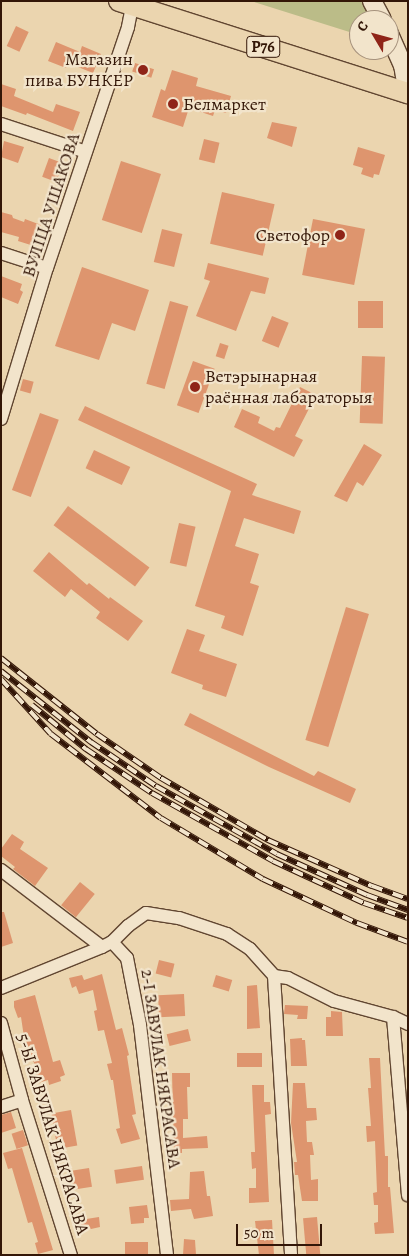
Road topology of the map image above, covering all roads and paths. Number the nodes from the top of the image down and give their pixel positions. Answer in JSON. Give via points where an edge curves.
{"nodes":[{"id":1,"x":128,"y":3,"type":"edge"},
{"id":2,"x":399,"y":56,"type":"edge"},
{"id":3,"x":408,"y":93,"type":"edge"},
{"id":4,"x":1,"y":124,"type":"edge"},
{"id":5,"x":86,"y":152,"type":"junction"},
{"id":6,"x":1,"y":253,"type":"edge"},
{"id":7,"x":47,"y":268,"type":"junction"},
{"id":8,"x":1,"y":419,"type":"edge"},
{"id":9,"x":1,"y":870,"type":"edge"},
{"id":10,"x":107,"y":945,"type":"junction"},
{"id":11,"x":274,"y":976,"type":"junction"},
{"id":12,"x":1,"y":988,"type":"edge"},
{"id":13,"x":393,"y":1017,"type":"junction"},
{"id":14,"x":1,"y":1023,"type":"edge"},
{"id":15,"x":408,"y":1024,"type":"edge"},
{"id":16,"x":22,"y":1100,"type":"junction"},
{"id":17,"x":1,"y":1107,"type":"edge"},
{"id":18,"x":408,"y":1195,"type":"edge"},
{"id":19,"x":72,"y":1255,"type":"edge"},
{"id":20,"x":167,"y":1255,"type":"edge"},
{"id":21,"x":291,"y":1255,"type":"edge"}],
"edges":[{"from":1,"to":3,"type":"main road","number":"Р76"},
{"from":1,"to":5,"type":"street","name":"ВУЛІЦА УШАКОВА","via":[[128,27]]},
{"from":2,"to":3,"type":"main road"},
{"from":4,"to":5,"type":"street"},
{"from":5,"to":7,"type":"street","name":"ВУЛІЦА УШАКОВА"},
{"from":6,"to":7,"type":"street"},
{"from":7,"to":8,"type":"street","name":"ВУЛІЦА УШАКОВА"},
{"from":9,"to":10,"type":"street","name":"2-І ЗАВУЛАК НЯКРАСАВА"},
{"from":10,"to":11,"type":"street","via":[[146,913],[179,918],[227,934],[250,949]]},
{"from":10,"to":12,"type":"street"},
{"from":10,"to":20,"type":"street","name":"2-І ЗАВУЛАК НЯКРАСАВА","via":[[127,958],[140,1025]]},
{"from":11,"to":13,"type":"street","via":[[288,978],[334,1001]]},
{"from":11,"to":21,"type":"street"},
{"from":13,"to":15,"type":"street"},
{"from":13,"to":18,"type":"street"},
{"from":14,"to":16,"type":"street","name":"5-Ы ЗАВУЛАК НЯКРАСАВА"},
{"from":16,"to":17,"type":"street"},
{"from":16,"to":19,"type":"street","name":"5-Ы ЗАВУЛАК НЯКРАСАВА"}]}
